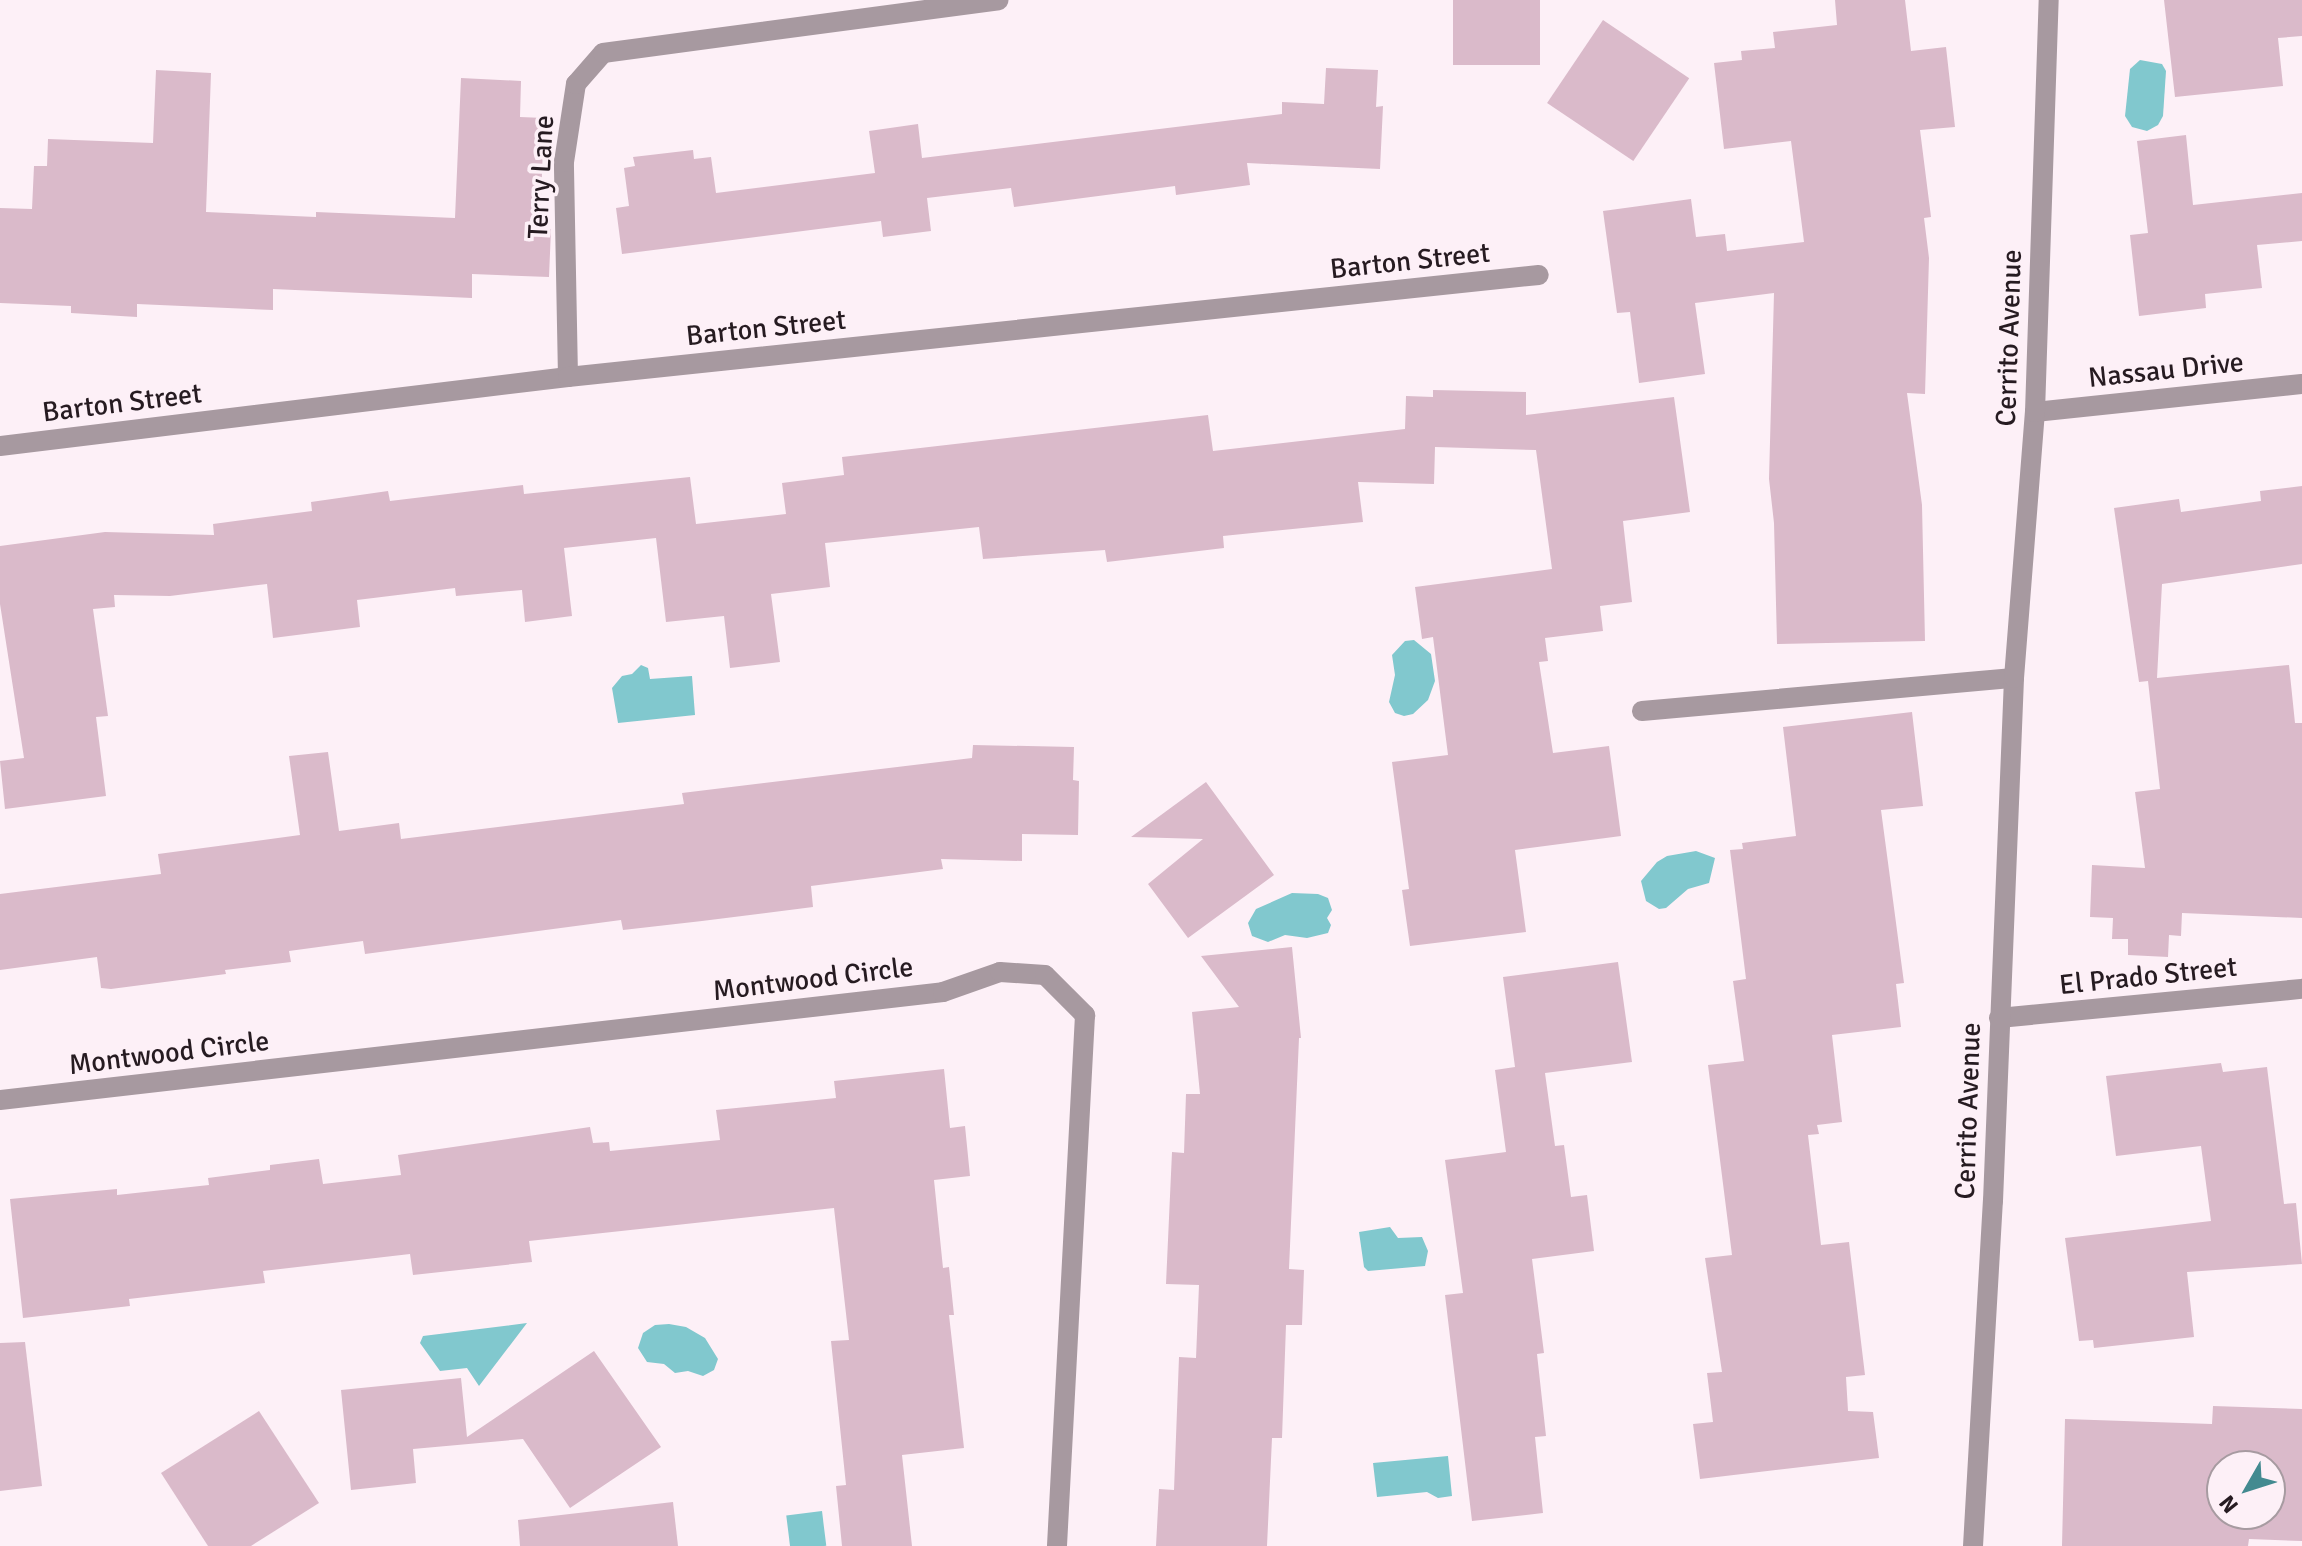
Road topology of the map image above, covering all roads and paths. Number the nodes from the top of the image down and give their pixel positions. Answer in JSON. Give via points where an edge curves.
{"nodes":[{"id":1,"x":998,"y":0,"type":"edge"},
{"id":2,"x":2049,"y":0,"type":"edge"},
{"id":3,"x":1539,"y":275,"type":"dead end"},
{"id":4,"x":568,"y":377,"type":"junction"},
{"id":5,"x":2302,"y":384,"type":"edge"},
{"id":6,"x":2035,"y":412,"type":"junction"},
{"id":7,"x":0,"y":446,"type":"edge"},
{"id":8,"x":2014,"y":678,"type":"junction"},
{"id":9,"x":1642,"y":711,"type":"dead end"},
{"id":10,"x":2302,"y":989,"type":"edge"},
{"id":11,"x":1999,"y":1018,"type":"junction"},
{"id":12,"x":0,"y":1100,"type":"edge"},
{"id":13,"x":1057,"y":1546,"type":"edge"},
{"id":14,"x":1973,"y":1546,"type":"edge"}],
"edges":[{"from":1,"to":4,"type":"street","name":"Terry Lane","via":[[603,53],[576,84],[564,162]]},
{"from":2,"to":6,"type":"street","name":"Cerrito Avenue"},
{"from":3,"to":4,"type":"street","name":"Barton Street"},
{"from":4,"to":7,"type":"street","name":"Barton Street"},
{"from":5,"to":6,"type":"street","name":"Nassau Drive"},
{"from":6,"to":8,"type":"street","name":"Cerrito Avenue"},
{"from":8,"to":9,"type":"street"},
{"from":8,"to":11,"type":"street","name":"Cerrito Avenue"},
{"from":10,"to":11,"type":"street","name":"El Prado Street"},
{"from":11,"to":14,"type":"street","name":"Cerrito Avenue"},
{"from":12,"to":13,"type":"street","name":"Montwood Circle","via":[[943,992],[1000,972],[1045,975],[1085,1015]]}]}
